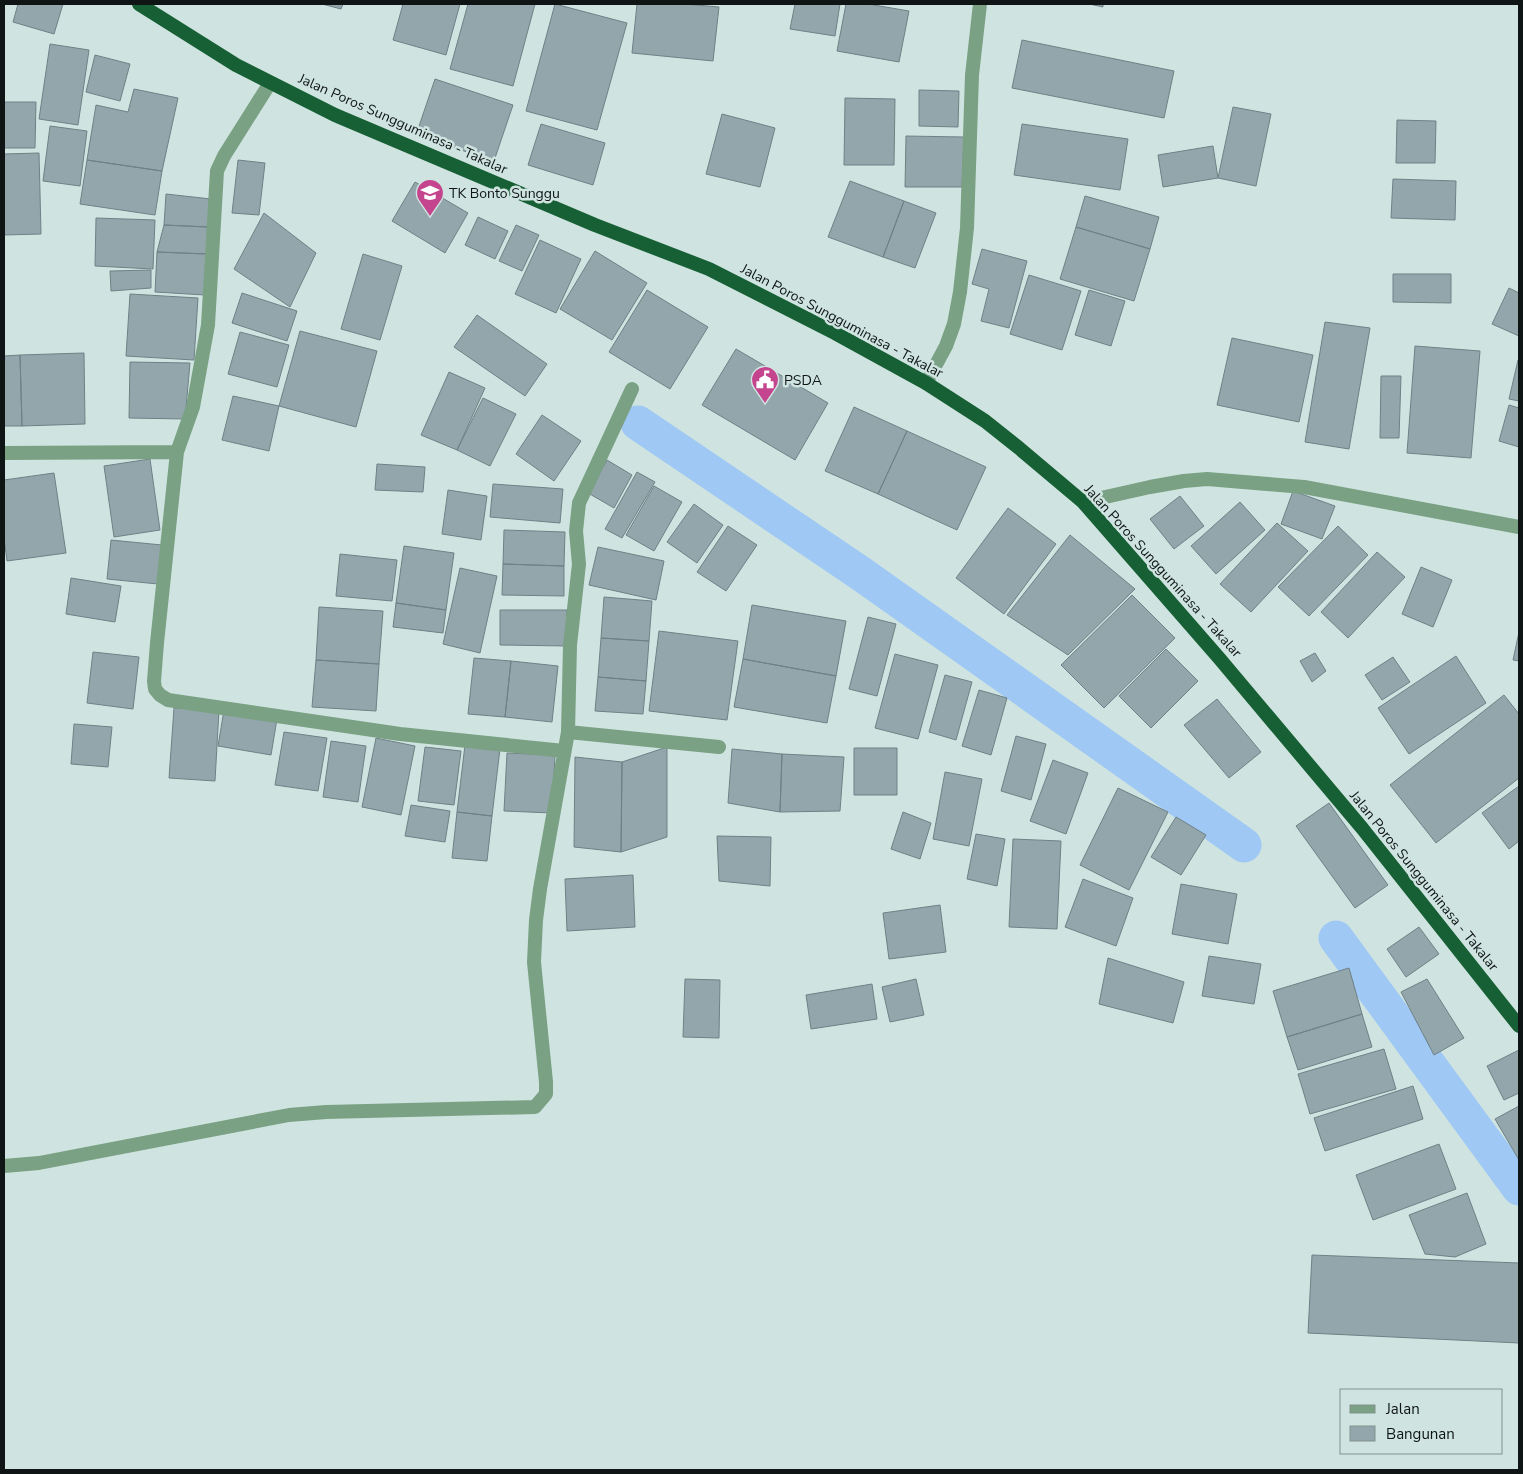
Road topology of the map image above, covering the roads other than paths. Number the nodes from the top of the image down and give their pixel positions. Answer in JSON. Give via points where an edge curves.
{"nodes":[{"id":1,"x":139,"y":4,"type":"edge"},
{"id":2,"x":980,"y":4,"type":"edge"},
{"id":3,"x":270,"y":83,"type":"junction"},
{"id":4,"x":926,"y":383,"type":"junction"},
{"id":5,"x":632,"y":389,"type":"dead end"},
{"id":6,"x":177,"y":452,"type":"junction"},
{"id":7,"x":4,"y":453,"type":"edge"},
{"id":8,"x":1083,"y":502,"type":"junction"},
{"id":9,"x":1519,"y":527,"type":"edge"},
{"id":10,"x":568,"y":732,"type":"junction"},
{"id":11,"x":719,"y":747,"type":"dead end"},
{"id":12,"x":564,"y":751,"type":"junction"},
{"id":13,"x":1519,"y":1026,"type":"edge"},
{"id":14,"x":4,"y":1166,"type":"edge"}],
"edges":[{"from":1,"to":3,"type":"highway","name":"Jalan Poros Sungguminasa - Takalar"},
{"from":2,"to":4,"type":"street","via":[[972,75],[967,228],[960,292],[946,346]]},
{"from":3,"to":4,"type":"highway","name":"Jalan Poros Sungguminasa - Takalar","via":[[353,122],[595,225],[709,269]]},
{"from":3,"to":6,"type":"street","via":[[217,171],[204,356],[193,407]]},
{"from":4,"to":8,"type":"highway","name":"Jalan Poros Sungguminasa - Takalar","via":[[985,421]]},
{"from":5,"to":10,"type":"street","via":[[579,503],[576,531],[579,564],[570,646]]},
{"from":6,"to":7,"type":"street"},
{"from":6,"to":12,"type":"street","via":[[154,681],[160,695],[168,700],[400,734]]},
{"from":8,"to":9,"type":"street","via":[[1150,487],[1208,479],[1304,487]]},
{"from":8,"to":13,"type":"highway","name":"Jalan Poros Sungguminasa - Takalar","via":[[1356,821]]},
{"from":10,"to":11,"type":"street"},
{"from":10,"to":12,"type":"street"},
{"from":12,"to":14,"type":"street","via":[[536,920],[534,962],[546,1094],[535,1107],[326,1112],[289,1116],[39,1163]]}]}
